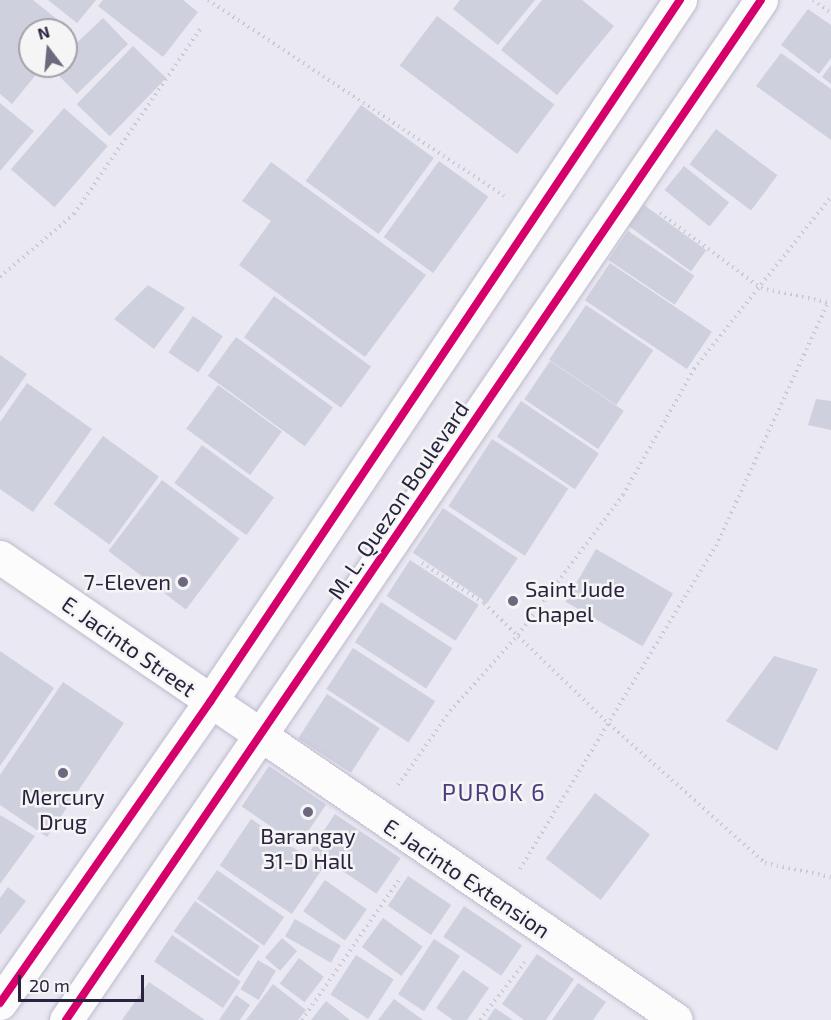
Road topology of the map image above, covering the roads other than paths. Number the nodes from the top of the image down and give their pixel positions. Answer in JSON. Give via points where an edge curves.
{"nodes":[{"id":1,"x":680,"y":0,"type":"edge"},
{"id":2,"x":761,"y":0,"type":"edge"},
{"id":3,"x":0,"y":557,"type":"edge"},
{"id":4,"x":210,"y":702,"type":"junction"},
{"id":5,"x":259,"y":734,"type":"junction"},
{"id":6,"x":0,"y":1004,"type":"edge"},
{"id":7,"x":66,"y":1020,"type":"edge"},
{"id":8,"x":677,"y":1020,"type":"edge"}],
"edges":[{"from":1,"to":4,"type":"main road","name":"M. L. Quezon Boulevard"},
{"from":2,"to":5,"type":"main road","name":"M. L. Quezon Boulevard"},
{"from":3,"to":4,"type":"main road","name":"E. Jacinto Street"},
{"from":4,"to":5,"type":"main road","name":"E. Jacinto Street"},
{"from":4,"to":6,"type":"main road","name":"M. L. Quezon Boulevard"},
{"from":5,"to":7,"type":"main road","name":"M. L. Quezon Boulevard"},
{"from":5,"to":8,"type":"street","name":"E. Jacinto Extension"}]}
